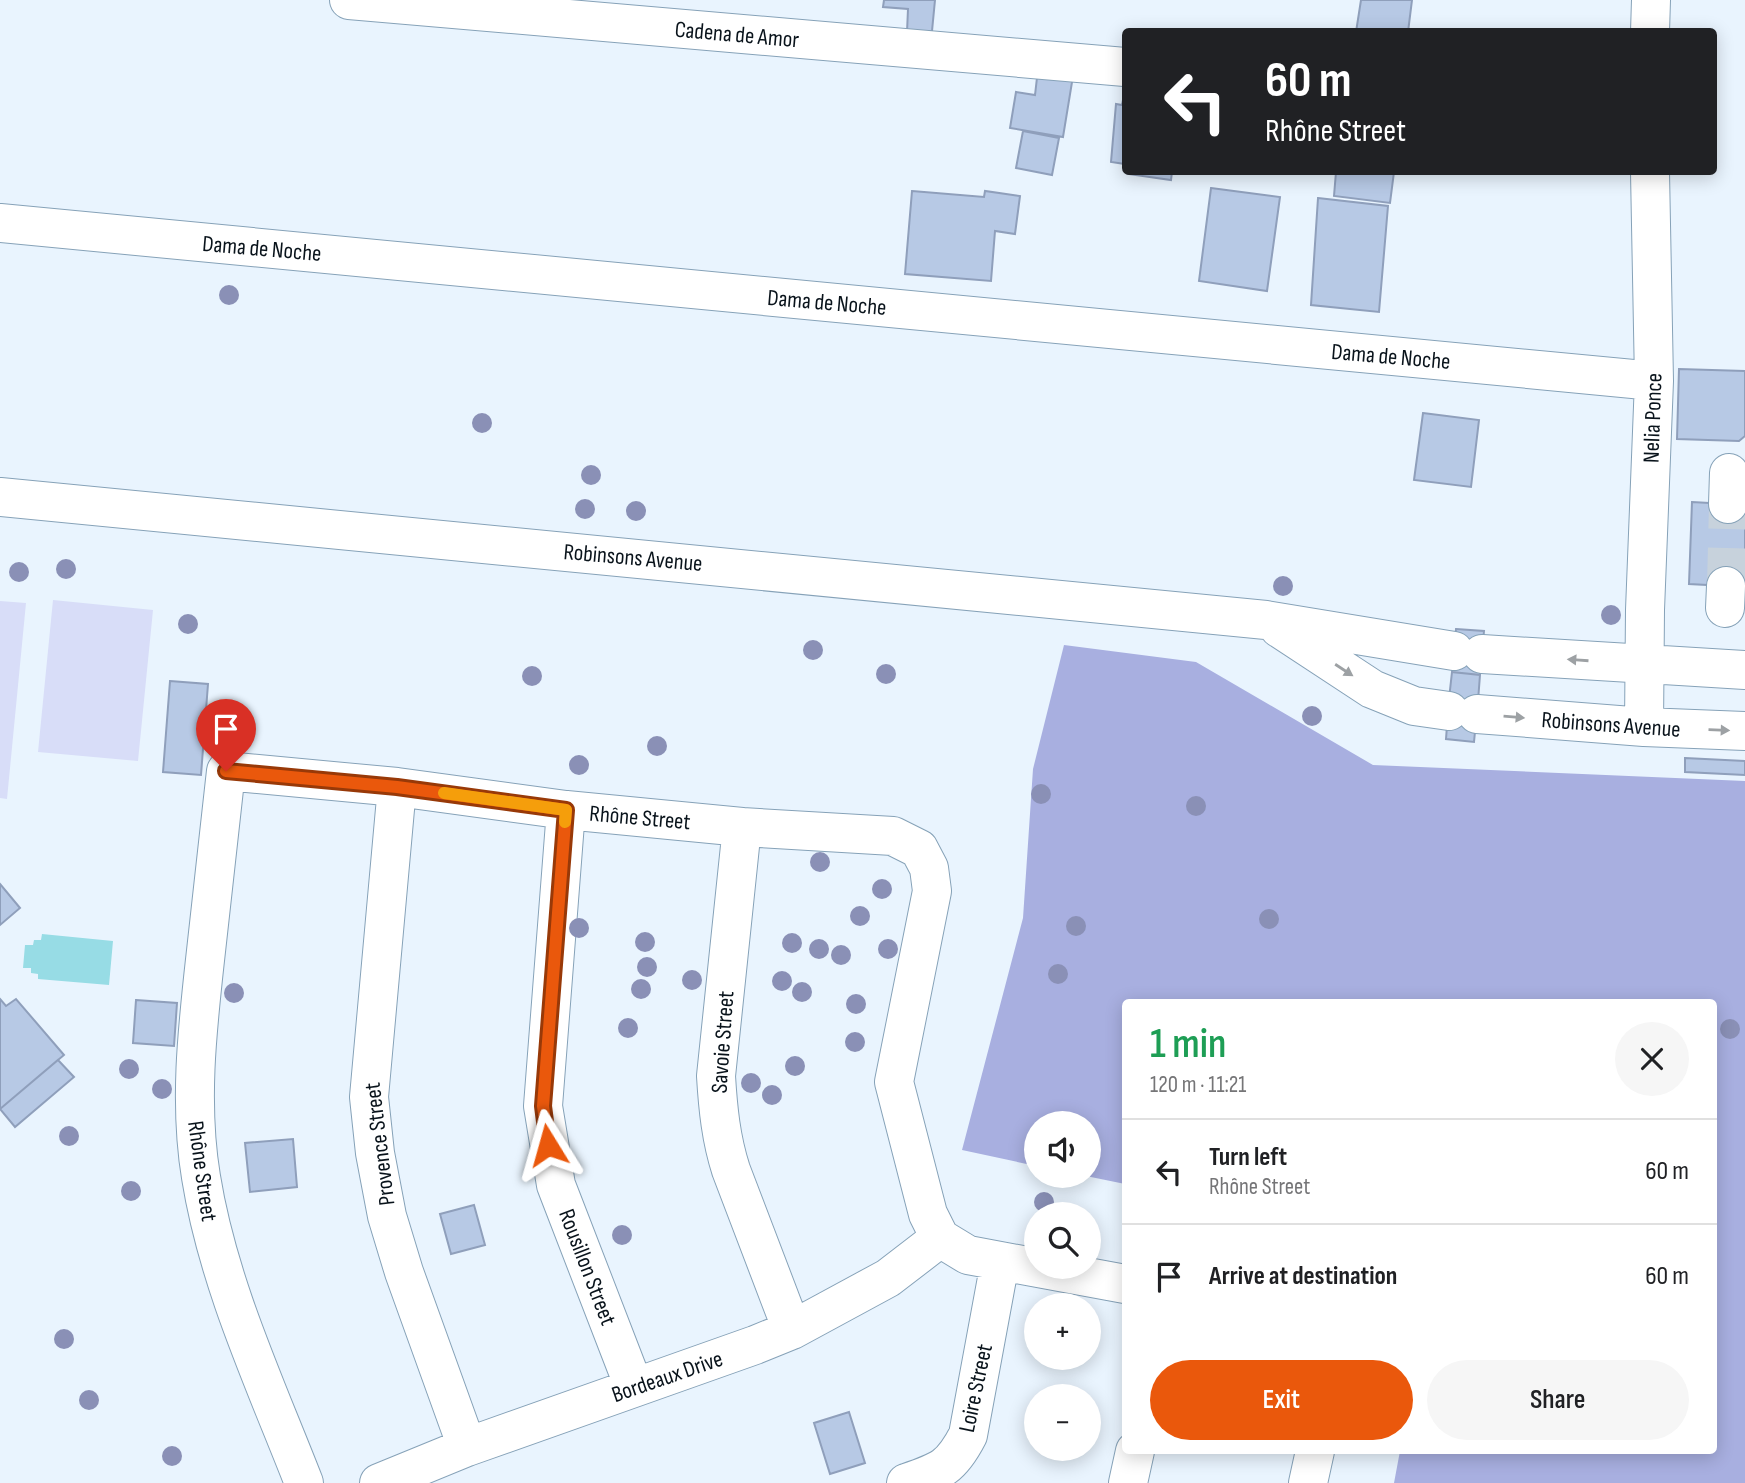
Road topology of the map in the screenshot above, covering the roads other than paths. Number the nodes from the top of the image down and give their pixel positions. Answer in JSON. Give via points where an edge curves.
{"nodes":[{"id":1,"x":349,"y":0,"type":"edge"},
{"id":2,"x":1651,"y":0,"type":"edge"},
{"id":3,"x":1650,"y":28,"type":"edge"},
{"id":4,"x":1122,"y":67,"type":"edge"},
{"id":5,"x":1650,"y":175,"type":"edge"},
{"id":6,"x":0,"y":223,"type":"edge"},
{"id":7,"x":1654,"y":381,"type":"junction"},
{"id":8,"x":0,"y":497,"type":"edge"},
{"id":9,"x":1266,"y":620,"type":"junction"},
{"id":10,"x":1646,"y":664,"type":"junction"},
{"id":11,"x":1745,"y":670,"type":"edge"},
{"id":12,"x":1644,"y":727,"type":"junction"},
{"id":13,"x":1745,"y":731,"type":"edge"},
{"id":14,"x":397,"y":787,"type":"junction"},
{"id":15,"x":566,"y":810,"type":"junction"},
{"id":16,"x":742,"y":827,"type":"junction"},
{"id":17,"x":940,"y":1238,"type":"junction"},
{"id":18,"x":1000,"y":1262,"type":"junction"},
{"id":19,"x":1122,"y":1283,"type":"edge"},
{"id":20,"x":792,"y":1330,"type":"junction"},
{"id":21,"x":634,"y":1387,"type":"junction"},
{"id":22,"x":467,"y":1447,"type":"junction"},
{"id":23,"x":1134,"y":1454,"type":"edge"},
{"id":24,"x":1314,"y":1454,"type":"edge"},
{"id":25,"x":304,"y":1483,"type":"edge"},
{"id":26,"x":379,"y":1483,"type":"edge"},
{"id":27,"x":906,"y":1483,"type":"edge"},
{"id":28,"x":1128,"y":1483,"type":"edge"},
{"id":29,"x":1308,"y":1483,"type":"edge"}],
"edges":[{"from":1,"to":4,"type":"street","name":"Cadena de Amor"},
{"from":2,"to":3,"type":"street"},
{"from":5,"to":7,"type":"street","name":"Nelia Ponce"},
{"from":6,"to":7,"type":"street","name":"Dama de Noche"},
{"from":7,"to":10,"type":"street","name":"Nelia Ponce"},
{"from":8,"to":9,"type":"street","name":"Robinsons Avenue"},
{"from":10,"to":9,"type":"street","name":"Robinsons Avenue","one_way":true,"via":[[1468,652]]},
{"from":9,"to":12,"type":"street","name":"Robinsons Avenue","one_way":true,"via":[[1373,689],[1414,706]]},
{"from":10,"to":11,"type":"street","name":"Robinsons Avenue"},
{"from":10,"to":12,"type":"street","name":"Nelia Ponce"},
{"from":12,"to":13,"type":"street","name":"Robinsons Avenue","one_way":true},
{"from":14,"to":15,"type":"street","name":"Rhône Street"},
{"from":14,"to":22,"type":"street","name":"Provence Street","via":[[369,1097],[387,1216]]},
{"from":14,"to":25,"type":"street","name":"Rhône Street","via":[[226,771],[197,1034],[194,1111],[200,1174],[233,1300]]},
{"from":15,"to":16,"type":"street","name":"Rhône Street"},
{"from":15,"to":21,"type":"street","name":"Rousillon Street","via":[[543,1106],[556,1185]]},
{"from":16,"to":17,"type":"street","name":"Rhône Street","via":[[893,836],[919,849],[929,868],[933,891],[894,1082],[928,1214]]},
{"from":16,"to":20,"type":"street","name":"Savoie Street","via":[[716,1076],[718,1112],[731,1170]]},
{"from":17,"to":18,"type":"street","via":[[968,1255]]},
{"from":17,"to":20,"type":"street","name":"Bordeaux Drive","via":[[888,1278]]},
{"from":18,"to":19,"type":"street"},
{"from":18,"to":27,"type":"street","name":"Loire Street","via":[[968,1435],[956,1458],[932,1474]]},
{"from":20,"to":21,"type":"street","name":"Bordeaux Drive"},
{"from":21,"to":22,"type":"street","name":"Bordeaux Drive"},
{"from":22,"to":26,"type":"street","name":"Bordeaux Drive"},
{"from":23,"to":28,"type":"street"},
{"from":24,"to":29,"type":"street"}]}
